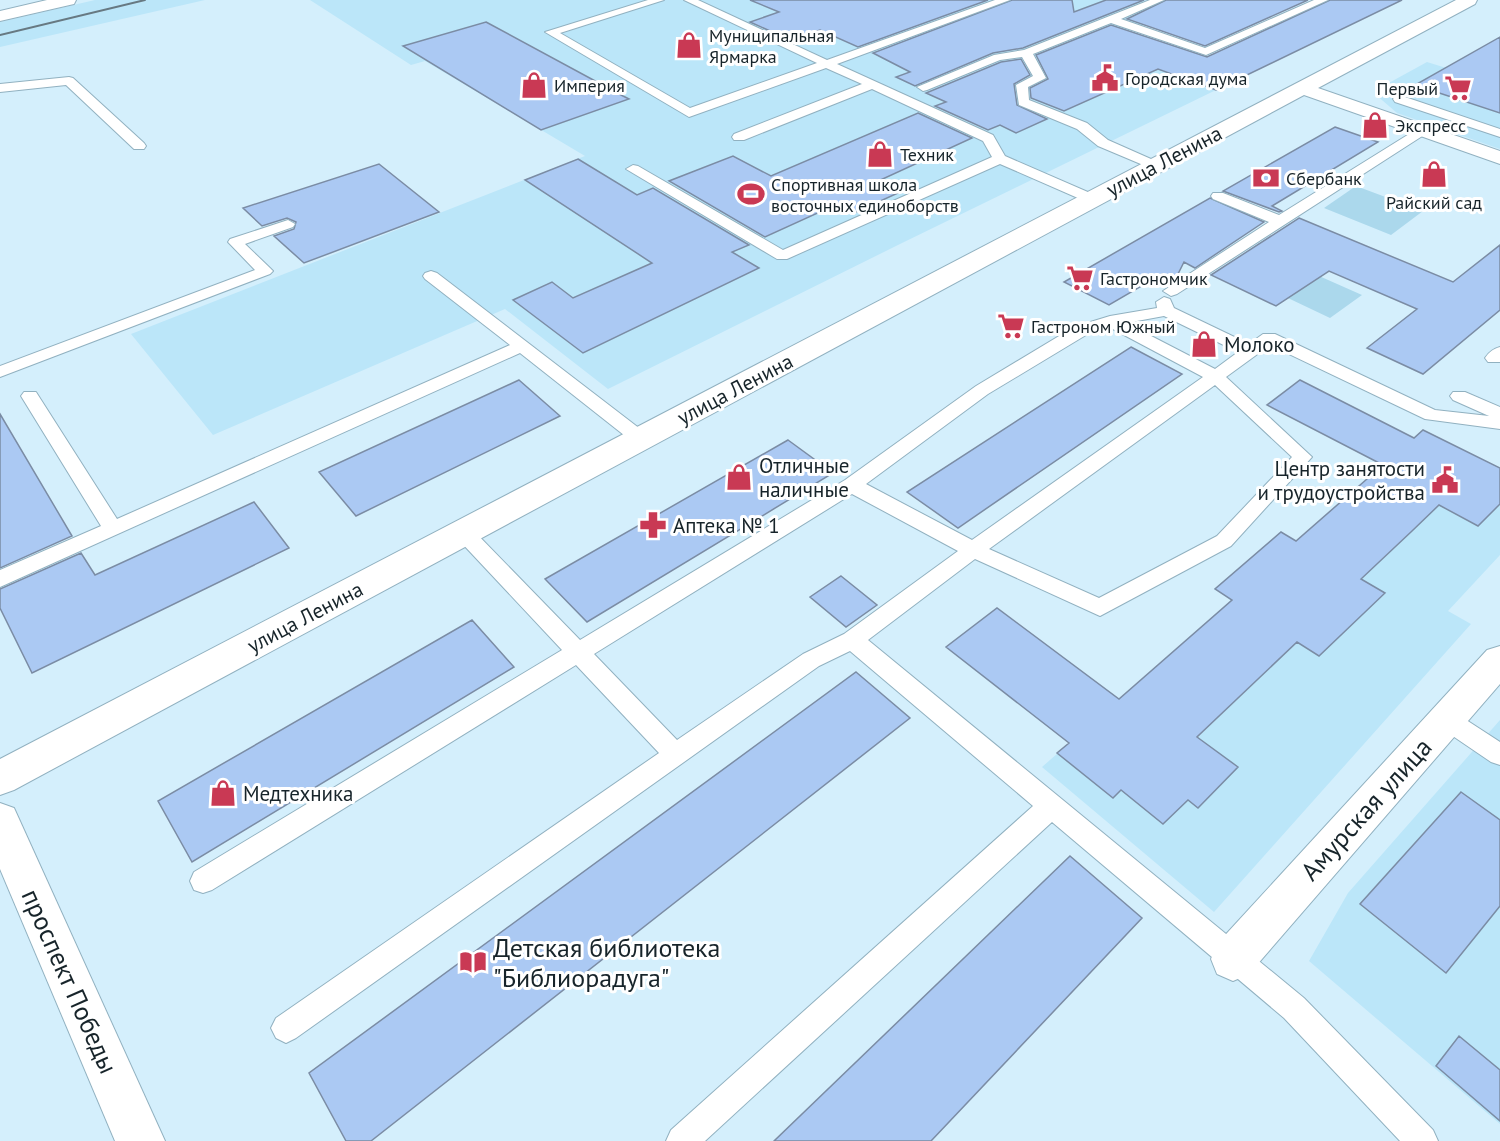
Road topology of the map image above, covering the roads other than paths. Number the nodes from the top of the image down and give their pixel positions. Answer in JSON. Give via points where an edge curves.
{"nodes":[{"id":1,"x":68,"y":0,"type":"edge"},
{"id":2,"x":655,"y":0,"type":"edge"},
{"id":3,"x":689,"y":0,"type":"edge"},
{"id":4,"x":1005,"y":0,"type":"edge"},
{"id":5,"x":1159,"y":0,"type":"edge"},
{"id":6,"x":1323,"y":0,"type":"edge"},
{"id":7,"x":1469,"y":0,"type":"edge"},
{"id":8,"x":0,"y":16,"type":"edge"},
{"id":9,"x":1110,"y":19,"type":"junction"},
{"id":10,"x":1026,"y":53,"type":"junction"},
{"id":11,"x":826,"y":64,"type":"junction"},
{"id":12,"x":871,"y":85,"type":"junction"},
{"id":13,"x":923,"y":87,"type":"dead end"},
{"id":14,"x":0,"y":88,"type":"edge"},
{"id":15,"x":1301,"y":88,"type":"junction"},
{"id":16,"x":1399,"y":99,"type":"dead end"},
{"id":17,"x":1422,"y":130,"type":"junction"},
{"id":18,"x":1500,"y":134,"type":"edge"},
{"id":19,"x":739,"y":137,"type":"dead end"},
{"id":20,"x":139,"y":146,"type":"dead end"},
{"id":21,"x":1500,"y":158,"type":"edge"},
{"id":22,"x":1000,"y":159,"type":"junction"},
{"id":23,"x":1155,"y":165,"type":"junction"},
{"id":24,"x":633,"y":169,"type":"dead end"},
{"id":25,"x":1218,"y":196,"type":"dead end"},
{"id":26,"x":1092,"y":200,"type":"junction"},
{"id":27,"x":1280,"y":221,"type":"junction"},
{"id":28,"x":288,"y":224,"type":"dead end"},
{"id":29,"x":431,"y":276,"type":"dead end"},
{"id":30,"x":1167,"y":301,"type":"junction"},
{"id":31,"x":1110,"y":321,"type":"junction"},
{"id":32,"x":522,"y":346,"type":"junction"},
{"id":33,"x":1250,"y":351,"type":"junction"},
{"id":34,"x":0,"y":372,"type":"edge"},
{"id":35,"x":1215,"y":376,"type":"junction"},
{"id":36,"x":30,"y":396,"type":"dead end"},
{"id":37,"x":1459,"y":396,"type":"dead end"},
{"id":38,"x":1500,"y":414,"type":"edge"},
{"id":39,"x":1500,"y":423,"type":"edge"},
{"id":40,"x":641,"y":439,"type":"junction"},
{"id":41,"x":852,"y":485,"type":"junction"},
{"id":42,"x":113,"y":529,"type":"junction"},
{"id":43,"x":464,"y":533,"type":"junction"},
{"id":44,"x":973,"y":550,"type":"junction"},
{"id":45,"x":0,"y":579,"type":"edge"},
{"id":46,"x":852,"y":640,"type":"junction"},
{"id":47,"x":578,"y":652,"type":"junction"},
{"id":48,"x":1500,"y":660,"type":"edge"},
{"id":49,"x":1446,"y":719,"type":"junction"},
{"id":50,"x":676,"y":754,"type":"junction"},
{"id":51,"x":1500,"y":755,"type":"edge"},
{"id":52,"x":0,"y":778,"type":"edge"},
{"id":53,"x":1051,"y":806,"type":"junction"},
{"id":54,"x":0,"y":821,"type":"edge"},
{"id":55,"x":203,"y":881,"type":"dead end"},
{"id":56,"x":1233,"y":958,"type":"junction"},
{"id":57,"x":286,"y":1028,"type":"dead end"},
{"id":58,"x":140,"y":1141,"type":"edge"},
{"id":59,"x":682,"y":1141,"type":"edge"},
{"id":60,"x":1422,"y":1141,"type":"edge"}],
"edges":[{"from":1,"to":8,"type":"main road"},
{"from":2,"to":11,"type":"lane","via":[[551,32],[688,113]]},
{"from":3,"to":11,"type":"lane"},
{"from":4,"to":11,"type":"lane"},
{"from":5,"to":9,"type":"lane"},
{"from":6,"to":9,"type":"lane","via":[[1206,52]]},
{"from":7,"to":15,"type":"main road","name":"улица Ленина"},
{"from":9,"to":10,"type":"lane"},
{"from":10,"to":13,"type":"lane","via":[[998,57]]},
{"from":10,"to":23,"type":"lane","via":[[1040,78],[1022,85],[1023,102],[1082,126],[1103,143]]},
{"from":11,"to":12,"type":"lane"},
{"from":12,"to":19,"type":"lane"},
{"from":12,"to":22,"type":"lane","via":[[988,138]]},
{"from":14,"to":20,"type":"lane","via":[[69,81]]},
{"from":15,"to":17,"type":"main road"},
{"from":15,"to":23,"type":"main road","name":"улица Ленина"},
{"from":16,"to":18,"type":"lane"},
{"from":17,"to":21,"type":"main road"},
{"from":17,"to":27,"type":"lane"},
{"from":22,"to":24,"type":"lane","via":[[782,256]]},
{"from":22,"to":26,"type":"lane"},
{"from":23,"to":26,"type":"main road","name":"улица Ленина"},
{"from":25,"to":27,"type":"lane"},
{"from":26,"to":40,"type":"main road","name":"улица Ленина"},
{"from":27,"to":30,"type":"lane"},
{"from":28,"to":34,"type":"lane","via":[[235,242],[265,271]]},
{"from":29,"to":32,"type":"lane"},
{"from":30,"to":31,"type":"lane"},
{"from":30,"to":33,"type":"lane"},
{"from":31,"to":35,"type":"lane"},
{"from":31,"to":41,"type":"lane","via":[[1080,331],[982,390]]},
{"from":32,"to":40,"type":"lane"},
{"from":32,"to":42,"type":"lane"},
{"from":33,"to":35,"type":"lane"},
{"from":33,"to":39,"type":"lane","via":[[1269,338],[1431,415]]},
{"from":35,"to":44,"type":"lane"},
{"from":35,"to":44,"type":"lane","via":[[1303,457],[1224,541],[1100,608]]},
{"from":36,"to":42,"type":"lane"},
{"from":37,"to":38,"type":"lane"},
{"from":40,"to":43,"type":"main road","name":"улица Ленина"},
{"from":41,"to":44,"type":"lane"},
{"from":41,"to":47,"type":"lane"},
{"from":42,"to":45,"type":"lane"},
{"from":43,"to":47,"type":"lane"},
{"from":43,"to":52,"type":"main road","name":"улица Ленина"},
{"from":44,"to":46,"type":"lane"},
{"from":46,"to":50,"type":"lane","via":[[811,660]]},
{"from":46,"to":53,"type":"lane"},
{"from":47,"to":50,"type":"lane"},
{"from":47,"to":55,"type":"lane"},
{"from":48,"to":49,"type":"main road","name":"Амурская улица"},
{"from":49,"to":51,"type":"lane"},
{"from":49,"to":56,"type":"main road","name":"Амурская улица"},
{"from":50,"to":57,"type":"lane"},
{"from":53,"to":56,"type":"lane"},
{"from":53,"to":59,"type":"lane"},
{"from":54,"to":58,"type":"main road","name":"проспект Победы"},
{"from":56,"to":60,"type":"lane","via":[[1294,1008]]}]}
